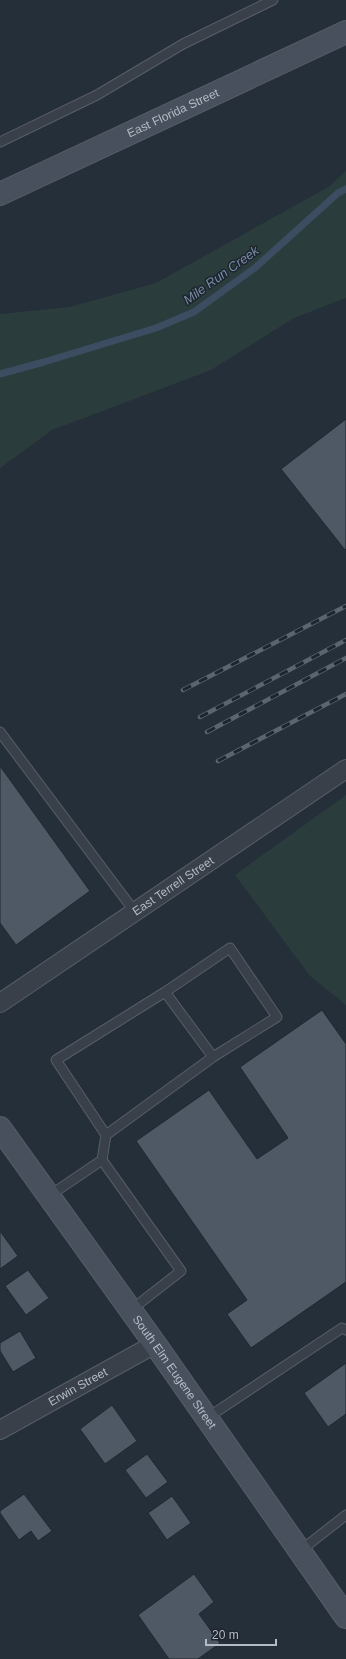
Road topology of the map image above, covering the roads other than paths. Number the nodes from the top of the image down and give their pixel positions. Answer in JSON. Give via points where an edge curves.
{"nodes":[{"id":1,"x":273,"y":0,"type":"edge"},
{"id":2,"x":346,"y":32,"type":"edge"},
{"id":3,"x":0,"y":142,"type":"edge"},
{"id":4,"x":0,"y":194,"type":"edge"},
{"id":5,"x":0,"y":732,"type":"edge"},
{"id":6,"x":346,"y":769,"type":"edge"},
{"id":7,"x":135,"y":912,"type":"junction"},
{"id":8,"x":166,"y":992,"type":"junction"},
{"id":9,"x":0,"y":1003,"type":"edge"},
{"id":10,"x":213,"y":1056,"type":"junction"},
{"id":11,"x":0,"y":1128,"type":"edge"},
{"id":12,"x":106,"y":1134,"type":"junction"},
{"id":13,"x":102,"y":1160,"type":"junction"},
{"id":14,"x":49,"y":1196,"type":"junction"},
{"id":15,"x":131,"y":1310,"type":"junction"},
{"id":16,"x":346,"y":1330,"type":"edge"},
{"id":17,"x":155,"y":1344,"type":"junction"},
{"id":18,"x":207,"y":1418,"type":"junction"},
{"id":19,"x":0,"y":1430,"type":"edge"},
{"id":20,"x":346,"y":1515,"type":"edge"},
{"id":21,"x":300,"y":1551,"type":"junction"},
{"id":22,"x":346,"y":1617,"type":"edge"}],
"edges":[{"from":1,"to":3,"type":"lane","via":[[183,44],[97,95]]},
{"from":2,"to":4,"type":"main road","name":"East Florida Street"},
{"from":5,"to":7,"type":"lane"},
{"from":6,"to":7,"type":"street","name":"East Terrell Street"},
{"from":7,"to":9,"type":"street","name":"East Terrell Street"},
{"from":8,"to":10,"type":"lane"},
{"from":8,"to":10,"type":"lane","via":[[230,948],[277,1017]]},
{"from":8,"to":12,"type":"lane","via":[[56,1060]]},
{"from":10,"to":12,"type":"lane"},
{"from":11,"to":14,"type":"main road","name":"South Elm Eugene Street"},
{"from":12,"to":13,"type":"lane"},
{"from":13,"to":14,"type":"lane"},
{"from":13,"to":15,"type":"lane","via":[[181,1271]]},
{"from":14,"to":15,"type":"main road","name":"South Elm Eugene Street"},
{"from":15,"to":17,"type":"main road","name":"South Elm Eugene Street"},
{"from":16,"to":18,"type":"lane","via":[[342,1328]]},
{"from":17,"to":18,"type":"main road","name":"South Elm Eugene Street"},
{"from":17,"to":19,"type":"street","name":"Erwin Street"},
{"from":18,"to":21,"type":"main road","name":"South Elm Eugene Street"},
{"from":20,"to":21,"type":"lane"},
{"from":21,"to":22,"type":"main road","name":"South Elm Eugene Street"}]}
